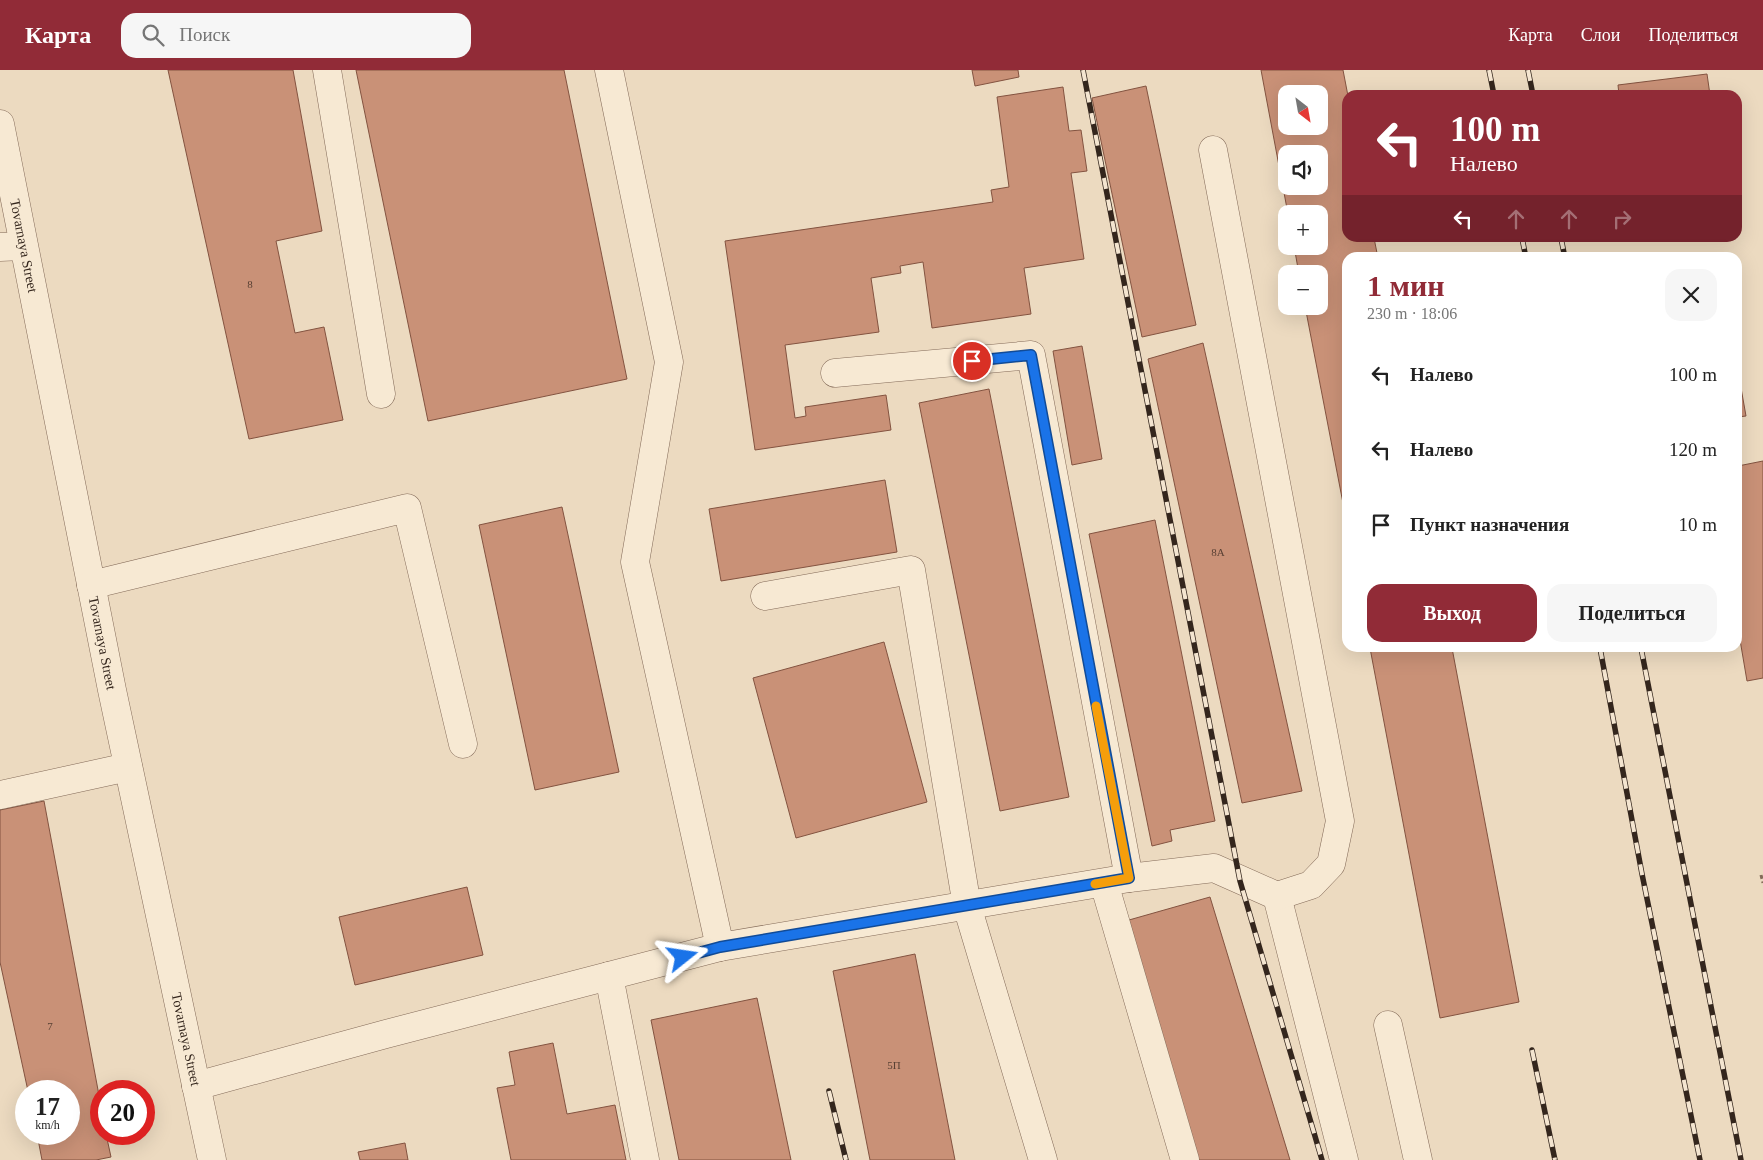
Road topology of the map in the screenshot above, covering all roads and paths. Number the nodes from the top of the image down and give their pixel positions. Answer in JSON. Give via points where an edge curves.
{"nodes":[{"id":1,"x":326,"y":70,"type":"edge"},
{"id":2,"x":609,"y":70,"type":"edge"},
{"id":3,"x":0,"y":124,"type":"edge"},
{"id":4,"x":1213,"y":150,"type":"dead end"},
{"id":5,"x":12,"y":246,"type":"edge"},
{"id":6,"x":835,"y":373,"type":"dead end"},
{"id":7,"x":382,"y":394,"type":"dead end"},
{"id":8,"x":91,"y":585,"type":"junction"},
{"id":9,"x":765,"y":596,"type":"dead end"},
{"id":10,"x":463,"y":744,"type":"dead end"},
{"id":11,"x":128,"y":768,"type":"junction"},
{"id":12,"x":0,"y":795,"type":"edge"},
{"id":13,"x":1761,"y":875,"type":"dead end"},
{"id":14,"x":1116,"y":880,"type":"junction"},
{"id":15,"x":1763,"y":883,"type":"edge"},
{"id":16,"x":1277,"y":896,"type":"junction"},
{"id":17,"x":967,"y":906,"type":"junction"},
{"id":18,"x":720,"y":947,"type":"junction"},
{"id":19,"x":609,"y":976,"type":"junction"},
{"id":20,"x":1388,"y":1025,"type":"dead end"},
{"id":21,"x":196,"y":1086,"type":"junction"},
{"id":22,"x":212,"y":1160,"type":"edge"},
{"id":23,"x":645,"y":1160,"type":"edge"},
{"id":24,"x":1043,"y":1160,"type":"edge"},
{"id":25,"x":1185,"y":1160,"type":"edge"},
{"id":26,"x":1344,"y":1160,"type":"edge"},
{"id":27,"x":1418,"y":1160,"type":"edge"}],
"edges":[{"from":1,"to":7,"type":"street"},
{"from":2,"to":18,"type":"street","via":[[669,362],[635,562]]},
{"from":3,"to":5,"type":"street","name":"Tovarnaya Street"},
{"from":4,"to":16,"type":"street","via":[[1340,821],[1330,864],[1311,885]]},
{"from":5,"to":8,"type":"street","name":"Tovarnaya Street"},
{"from":6,"to":14,"type":"street","via":[[1031,355]]},
{"from":8,"to":10,"type":"street","via":[[407,508]]},
{"from":8,"to":11,"type":"street","name":"Tovarnaya Street"},
{"from":9,"to":17,"type":"street","via":[[911,570]]},
{"from":11,"to":12,"type":"street"},
{"from":11,"to":21,"type":"street","name":"Tovarnaya Street"},
{"from":13,"to":15,"type":"path"},
{"from":14,"to":16,"type":"street","via":[[1214,868]]},
{"from":14,"to":17,"type":"street"},
{"from":14,"to":25,"type":"street"},
{"from":16,"to":26,"type":"street"},
{"from":17,"to":18,"type":"street"},
{"from":17,"to":24,"type":"street"},
{"from":18,"to":19,"type":"street"},
{"from":19,"to":21,"type":"street"},
{"from":19,"to":23,"type":"street"},
{"from":20,"to":27,"type":"street"},
{"from":21,"to":22,"type":"street","name":"Tovarnaya Street"}]}
